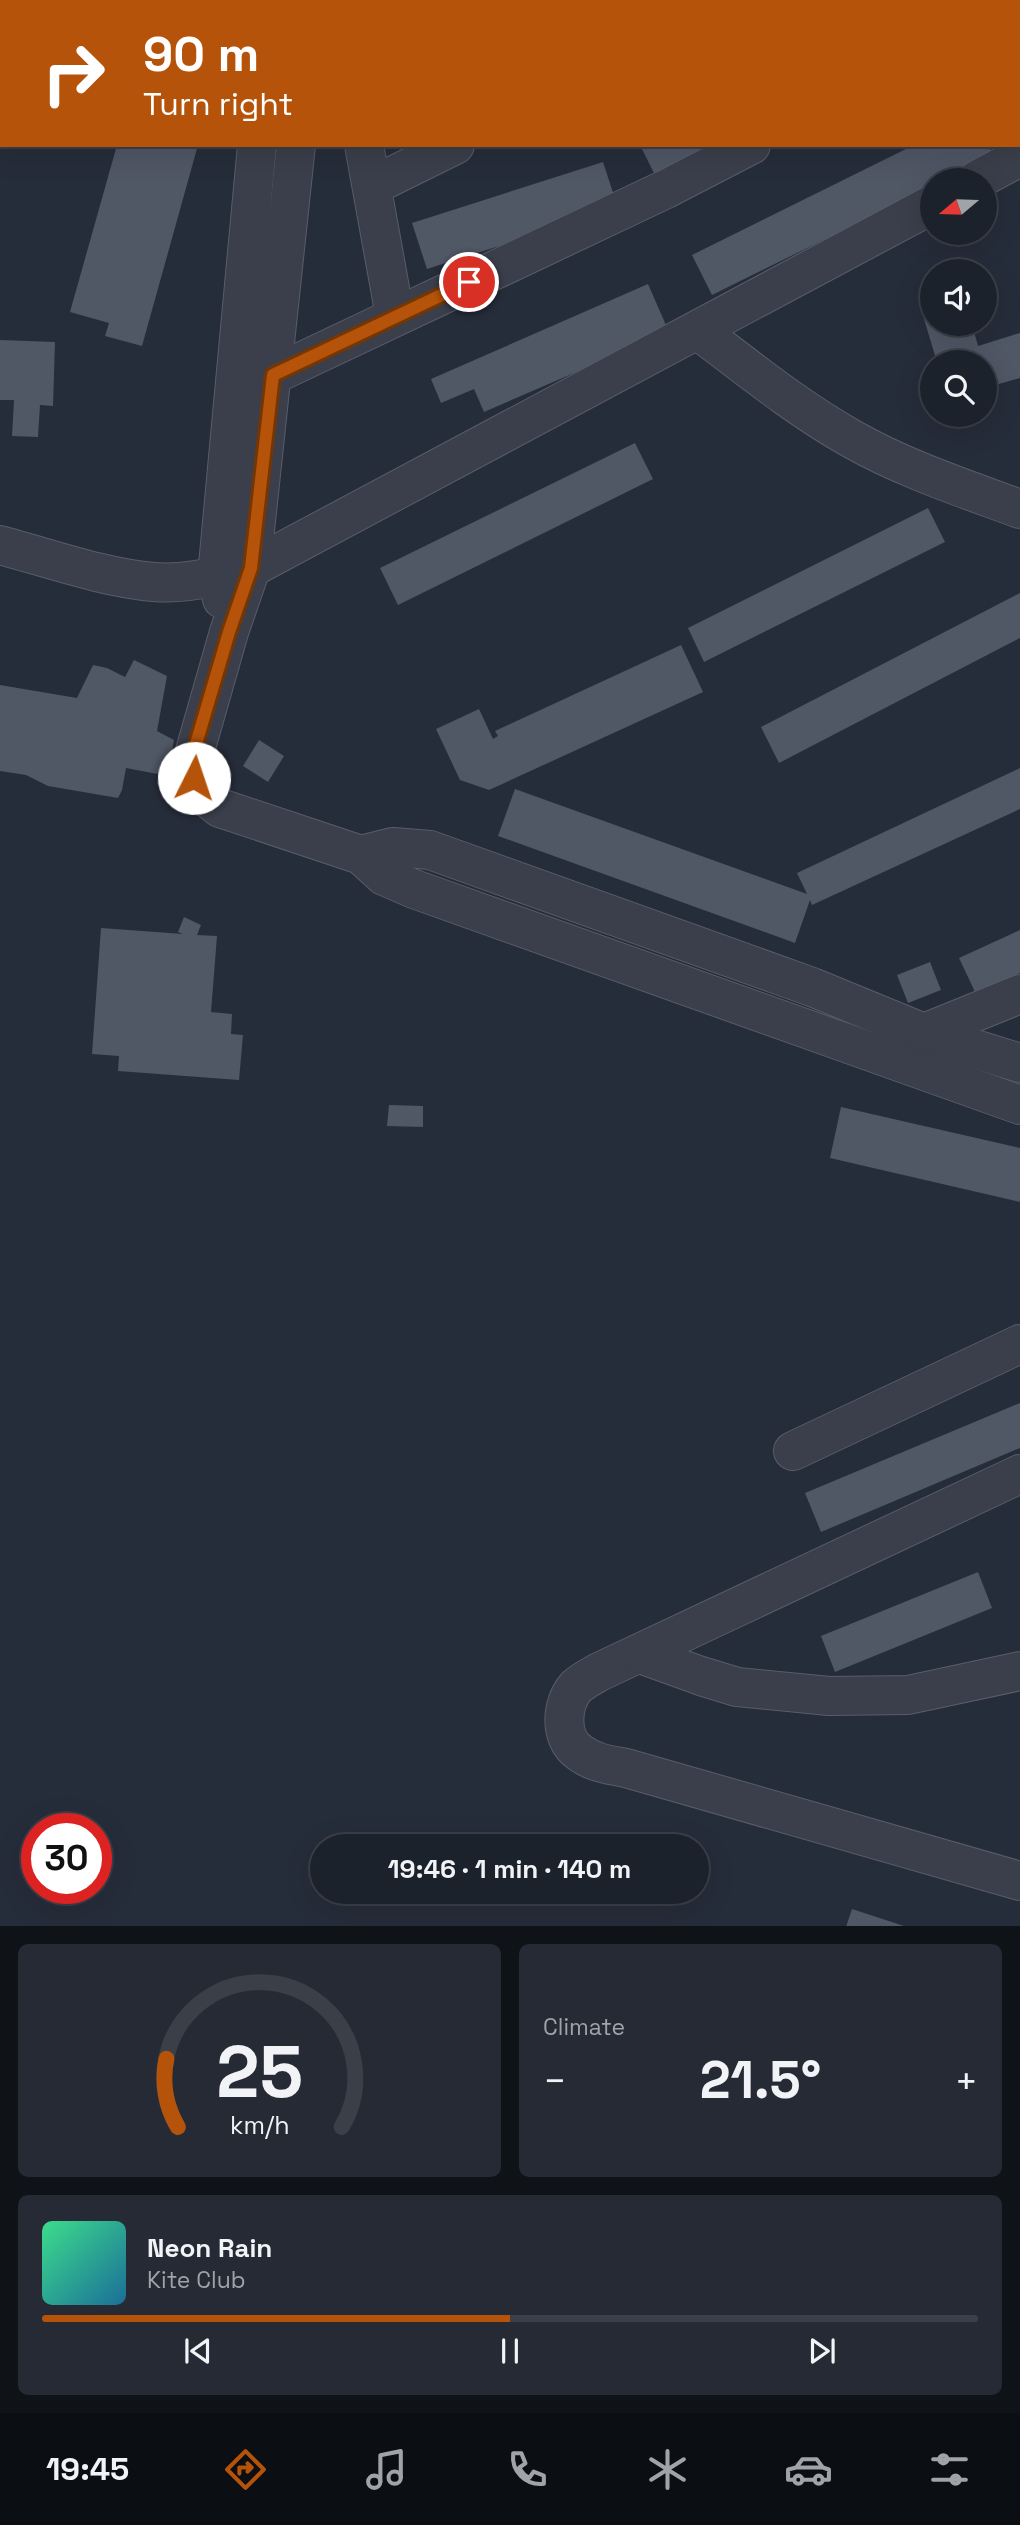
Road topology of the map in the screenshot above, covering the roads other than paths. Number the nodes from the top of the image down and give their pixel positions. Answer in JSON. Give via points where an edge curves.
{"nodes":[{"id":1,"x":257,"y":147,"type":"edge"},
{"id":2,"x":296,"y":147,"type":"edge"},
{"id":3,"x":365,"y":147,"type":"edge"},
{"id":4,"x":451,"y":147,"type":"edge"},
{"id":5,"x":747,"y":147,"type":"edge"},
{"id":6,"x":1020,"y":157,"type":"edge"},
{"id":7,"x":998,"y":169,"type":"edge"},
{"id":8,"x":372,"y":186,"type":"junction"},
{"id":9,"x":920,"y":211,"type":"edge"},
{"id":10,"x":395,"y":316,"type":"junction"},
{"id":11,"x":699,"y":331,"type":"junction"},
{"id":12,"x":273,"y":375,"type":"junction"},
{"id":13,"x":1020,"y":509,"type":"edge"},
{"id":14,"x":0,"y":545,"type":"edge"},
{"id":15,"x":234,"y":572,"type":"junction"},
{"id":16,"x":361,"y":855,"type":"junction"},
{"id":17,"x":812,"y":988,"type":"junction"},
{"id":18,"x":1020,"y":994,"type":"edge"},
{"id":19,"x":800,"y":1027,"type":"junction"},
{"id":20,"x":924,"y":1033,"type":"junction"},
{"id":21,"x":1020,"y":1063,"type":"edge"},
{"id":22,"x":1020,"y":1105,"type":"edge"},
{"id":23,"x":1020,"y":1344,"type":"edge"},
{"id":24,"x":793,"y":1451,"type":"dead end"},
{"id":25,"x":1012,"y":1483,"type":"edge"},
{"id":26,"x":640,"y":1654,"type":"junction"},
{"id":27,"x":1020,"y":1671,"type":"edge"},
{"id":28,"x":1020,"y":1881,"type":"edge"}],
"edges":[{"from":1,"to":15,"type":"street","via":[[227,485]]},
{"from":2,"to":12,"type":"street"},
{"from":3,"to":8,"type":"street"},
{"from":4,"to":8,"type":"street"},
{"from":5,"to":10,"type":"street"},
{"from":6,"to":7,"type":"street"},
{"from":8,"to":10,"type":"street"},
{"from":9,"to":11,"type":"street"},
{"from":10,"to":12,"type":"street"},
{"from":11,"to":13,"type":"street","via":[[804,411],[854,440],[909,468]]},
{"from":11,"to":15,"type":"street"},
{"from":12,"to":15,"type":"street"},
{"from":14,"to":15,"type":"street","via":[[155,582]]},
{"from":15,"to":16,"type":"street","via":[[229,632],[191,765],[194,778],[220,808]]},
{"from":16,"to":17,"type":"street","via":[[393,847],[430,850]]},
{"from":16,"to":19,"type":"street","via":[[384,876],[414,889]]},
{"from":17,"to":19,"type":"street"},
{"from":17,"to":20,"type":"street"},
{"from":18,"to":20,"type":"street"},
{"from":19,"to":22,"type":"street"},
{"from":20,"to":21,"type":"street"},
{"from":23,"to":24,"type":"street"},
{"from":25,"to":26,"type":"street"},
{"from":26,"to":27,"type":"street","via":[[737,1687],[830,1696],[908,1695]]},
{"from":26,"to":28,"type":"street","via":[[576,1687],[564,1710],[566,1734],[576,1751],[598,1762]]}]}
